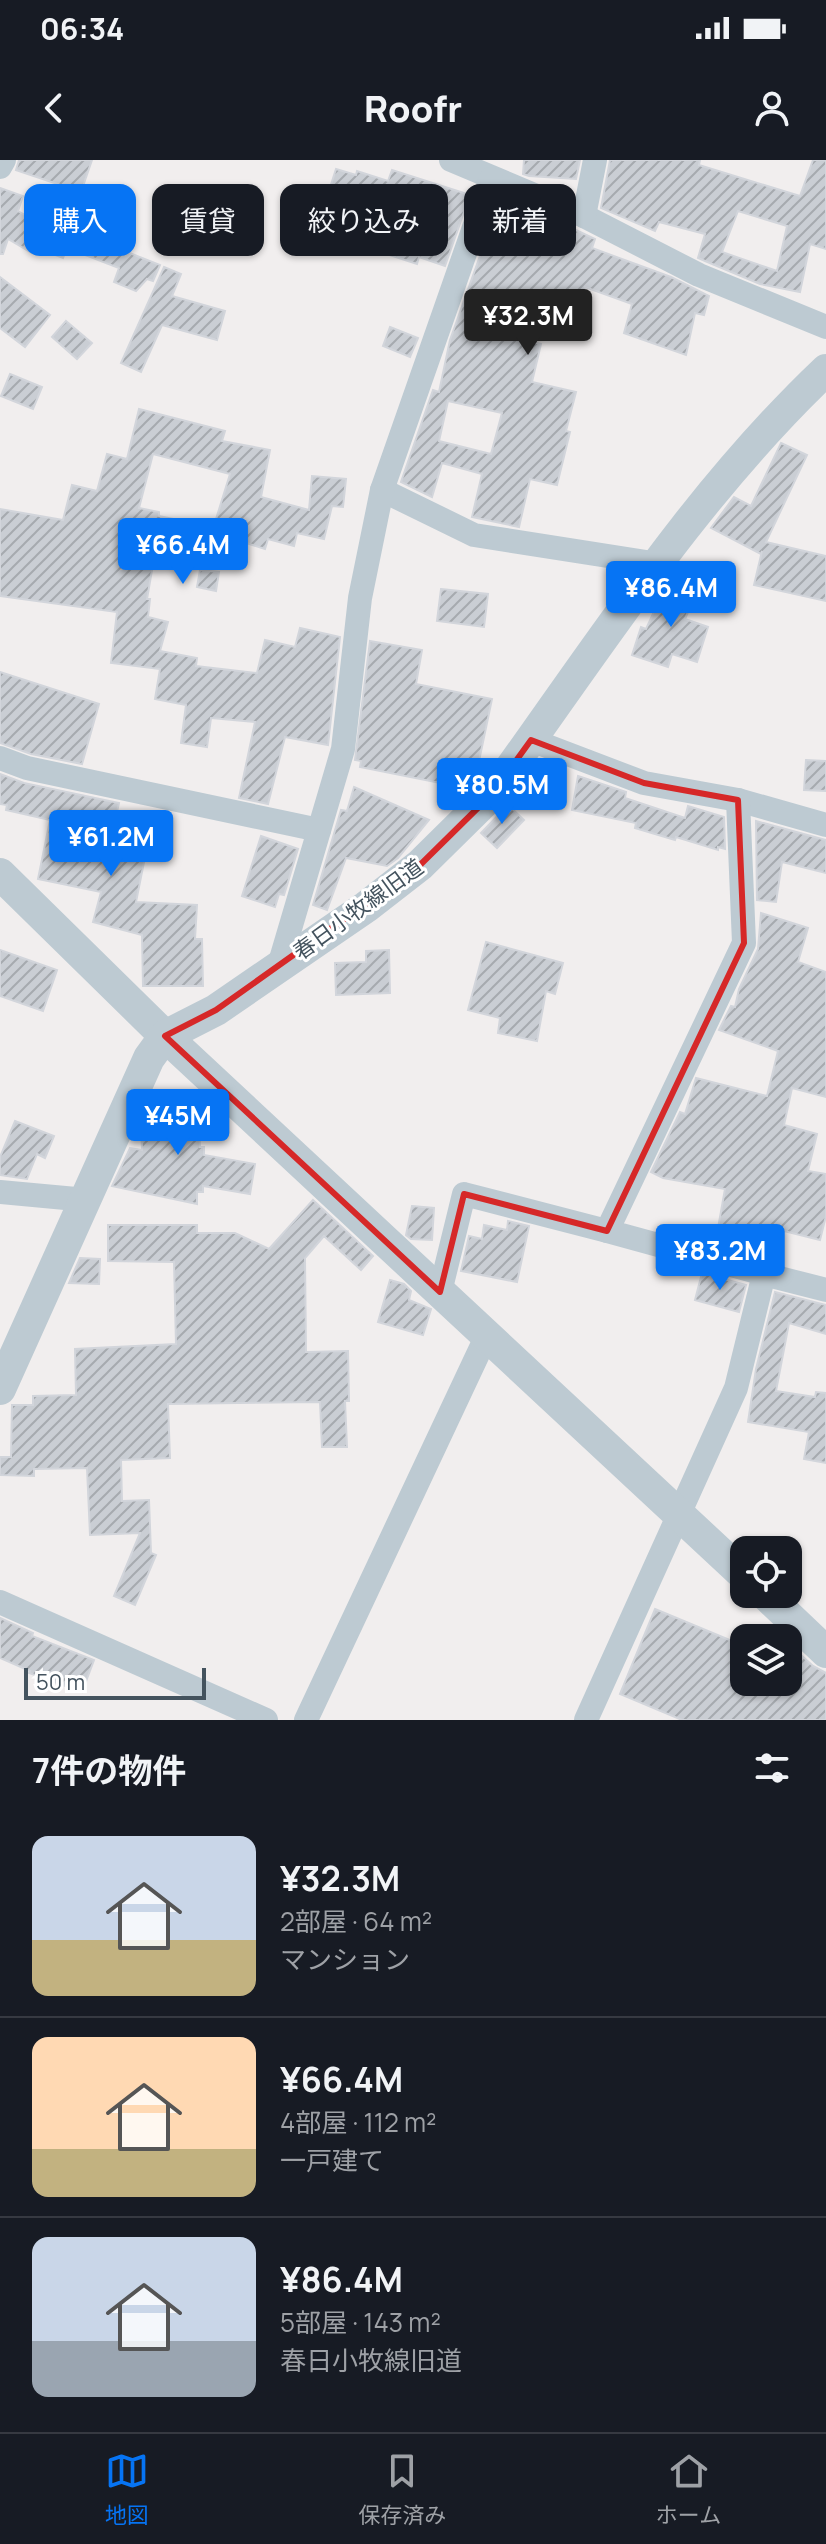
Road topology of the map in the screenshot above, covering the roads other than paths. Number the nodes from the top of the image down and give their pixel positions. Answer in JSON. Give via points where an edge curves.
{"nodes":[{"id":1,"x":4,"y":160,"type":"edge"},
{"id":2,"x":451,"y":160,"type":"edge"},
{"id":3,"x":595,"y":160,"type":"edge"},
{"id":4,"x":0,"y":167,"type":"edge"},
{"id":5,"x":491,"y":179,"type":"junction"},
{"id":6,"x":584,"y":216,"type":"junction"},
{"id":7,"x":826,"y":327,"type":"edge"},
{"id":8,"x":826,"y":370,"type":"edge"},
{"id":9,"x":382,"y":490,"type":"junction"},
{"id":10,"x":659,"y":564,"type":"junction"},
{"id":11,"x":531,"y":740,"type":"junction"},
{"id":12,"x":0,"y":758,"type":"edge"},
{"id":13,"x":738,"y":800,"type":"junction"},
{"id":14,"x":826,"y":825,"type":"edge"},
{"id":15,"x":319,"y":830,"type":"junction"},
{"id":16,"x":0,"y":874,"type":"edge"},
{"id":17,"x":279,"y":966,"type":"junction"},
{"id":18,"x":165,"y":1036,"type":"junction"},
{"id":19,"x":0,"y":1192,"type":"edge"},
{"id":20,"x":87,"y":1200,"type":"junction"},
{"id":21,"x":607,"y":1231,"type":"junction"},
{"id":22,"x":764,"y":1274,"type":"junction"},
{"id":23,"x":826,"y":1290,"type":"edge"},
{"id":24,"x":440,"y":1292,"type":"junction"},
{"id":25,"x":487,"y":1335,"type":"junction"},
{"id":26,"x":0,"y":1389,"type":"edge"},
{"id":27,"x":678,"y":1512,"type":"junction"},
{"id":28,"x":730,"y":1562,"type":"edge"},
{"id":29,"x":0,"y":1602,"type":"edge"},
{"id":30,"x":780,"y":1608,"type":"edge"},
{"id":31,"x":826,"y":1652,"type":"edge"},
{"id":32,"x":266,"y":1720,"type":"edge"},
{"id":33,"x":306,"y":1720,"type":"edge"},
{"id":34,"x":586,"y":1720,"type":"edge"}],
"edges":[{"from":1,"to":4,"type":"street"},
{"from":2,"to":5,"type":"street"},
{"from":3,"to":6,"type":"street"},
{"from":5,"to":6,"type":"street"},
{"from":5,"to":9,"type":"street"},
{"from":6,"to":7,"type":"street","via":[[699,275]]},
{"from":8,"to":10,"type":"street","name":"春日小牧線旧道","via":[[749,448]]},
{"from":9,"to":10,"type":"street","via":[[474,535]]},
{"from":9,"to":15,"type":"street","via":[[360,598],[343,749]]},
{"from":10,"to":11,"type":"street","name":"春日小牧線旧道"},
{"from":11,"to":13,"type":"street","via":[[644,783]]},
{"from":11,"to":17,"type":"street","name":"春日小牧線旧道","via":[[492,794],[420,865]]},
{"from":12,"to":15,"type":"street"},
{"from":13,"to":14,"type":"street"},
{"from":13,"to":21,"type":"street","via":[[744,943]]},
{"from":15,"to":17,"type":"street"},
{"from":16,"to":18,"type":"street"},
{"from":17,"to":18,"type":"street","name":"春日小牧線旧道","via":[[216,1010]]},
{"from":18,"to":20,"type":"street","via":[[149,1058]]},
{"from":18,"to":24,"type":"street"},
{"from":19,"to":20,"type":"street"},
{"from":20,"to":26,"type":"street"},
{"from":21,"to":22,"type":"street"},
{"from":21,"to":24,"type":"street","via":[[464,1194]]},
{"from":22,"to":23,"type":"street"},
{"from":22,"to":27,"type":"street","via":[[736,1388]]},
{"from":24,"to":25,"type":"street"},
{"from":25,"to":27,"type":"street"},
{"from":25,"to":33,"type":"street"},
{"from":27,"to":28,"type":"street"},
{"from":27,"to":34,"type":"street"},
{"from":29,"to":32,"type":"street"},
{"from":30,"to":31,"type":"street"}]}
